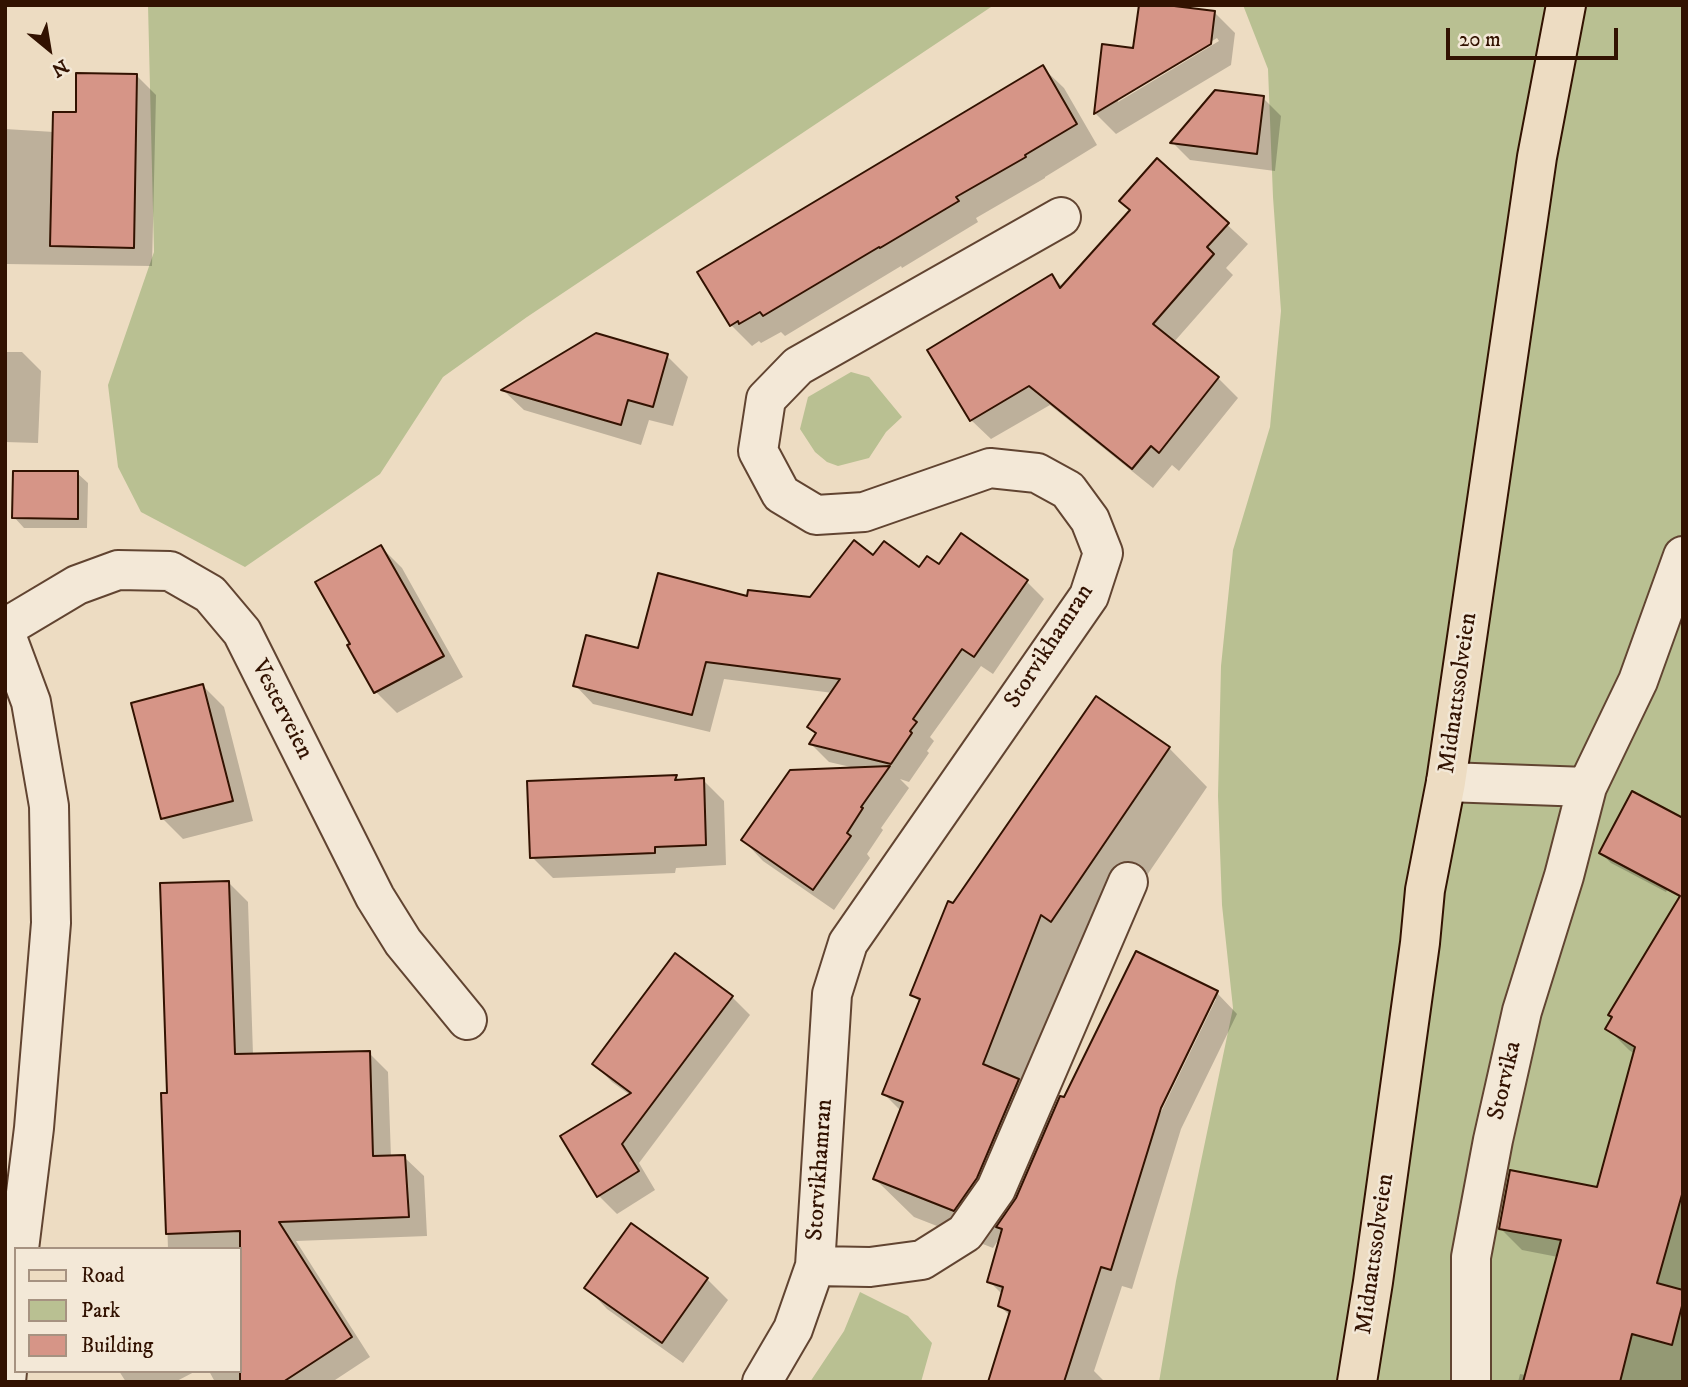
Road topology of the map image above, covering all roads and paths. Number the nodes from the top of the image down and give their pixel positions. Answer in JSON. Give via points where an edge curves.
{"nodes":[{"id":1,"x":1566,"y":5,"type":"edge"},
{"id":2,"x":1061,"y":217,"type":"dead end"},
{"id":3,"x":1683,"y":556,"type":"edge"},
{"id":4,"x":5,"y":630,"type":"edge"},
{"id":5,"x":1446,"y":782,"type":"junction"},
{"id":6,"x":1587,"y":787,"type":"junction"},
{"id":7,"x":1128,"y":881,"type":"dead end"},
{"id":8,"x":467,"y":1020,"type":"dead end"},
{"id":9,"x":19,"y":1247,"type":"edge"},
{"id":10,"x":815,"y":1266,"type":"junction"},
{"id":11,"x":14,"y":1296,"type":"edge"},
{"id":12,"x":6,"y":1382,"type":"edge"},
{"id":13,"x":762,"y":1382,"type":"edge"},
{"id":14,"x":1357,"y":1382,"type":"edge"},
{"id":15,"x":1471,"y":1382,"type":"edge"}],
"edges":[{"from":1,"to":5,"type":"main road","name":"Midnattssolveien","via":[[1537,157]]},
{"from":2,"to":10,"type":"street","name":"Storvikhamran","via":[[798,366],[766,399],[758,451],[781,494],[816,515],[864,512],[990,468],[1037,473],[1068,490],[1090,520],[1102,553],[1089,596],[848,943],[832,994]]},
{"from":3,"to":6,"type":"street","name":"Storvika","via":[[1638,681]]},
{"from":4,"to":8,"type":"street","name":"Vesterveien","via":[[77,584],[118,570],[170,571],[210,594],[242,632],[374,897],[403,942]]},
{"from":4,"to":9,"type":"street","name":"Vesterveien","via":[[31,702],[49,806],[51,923]]},
{"from":5,"to":6,"type":"street"},
{"from":5,"to":14,"type":"main road","name":"Midnattssolveien","via":[[1426,890]]},
{"from":6,"to":15,"type":"street","name":"Storvika","via":[[1522,1011],[1488,1166],[1471,1257]]},
{"from":7,"to":10,"type":"street","name":"Storvikhamran","via":[[996,1189],[965,1233],[922,1260],[870,1267]]},
{"from":10,"to":13,"type":"street","name":"Storvikhamran","via":[[793,1329]]},
{"from":11,"to":12,"type":"street"}]}
